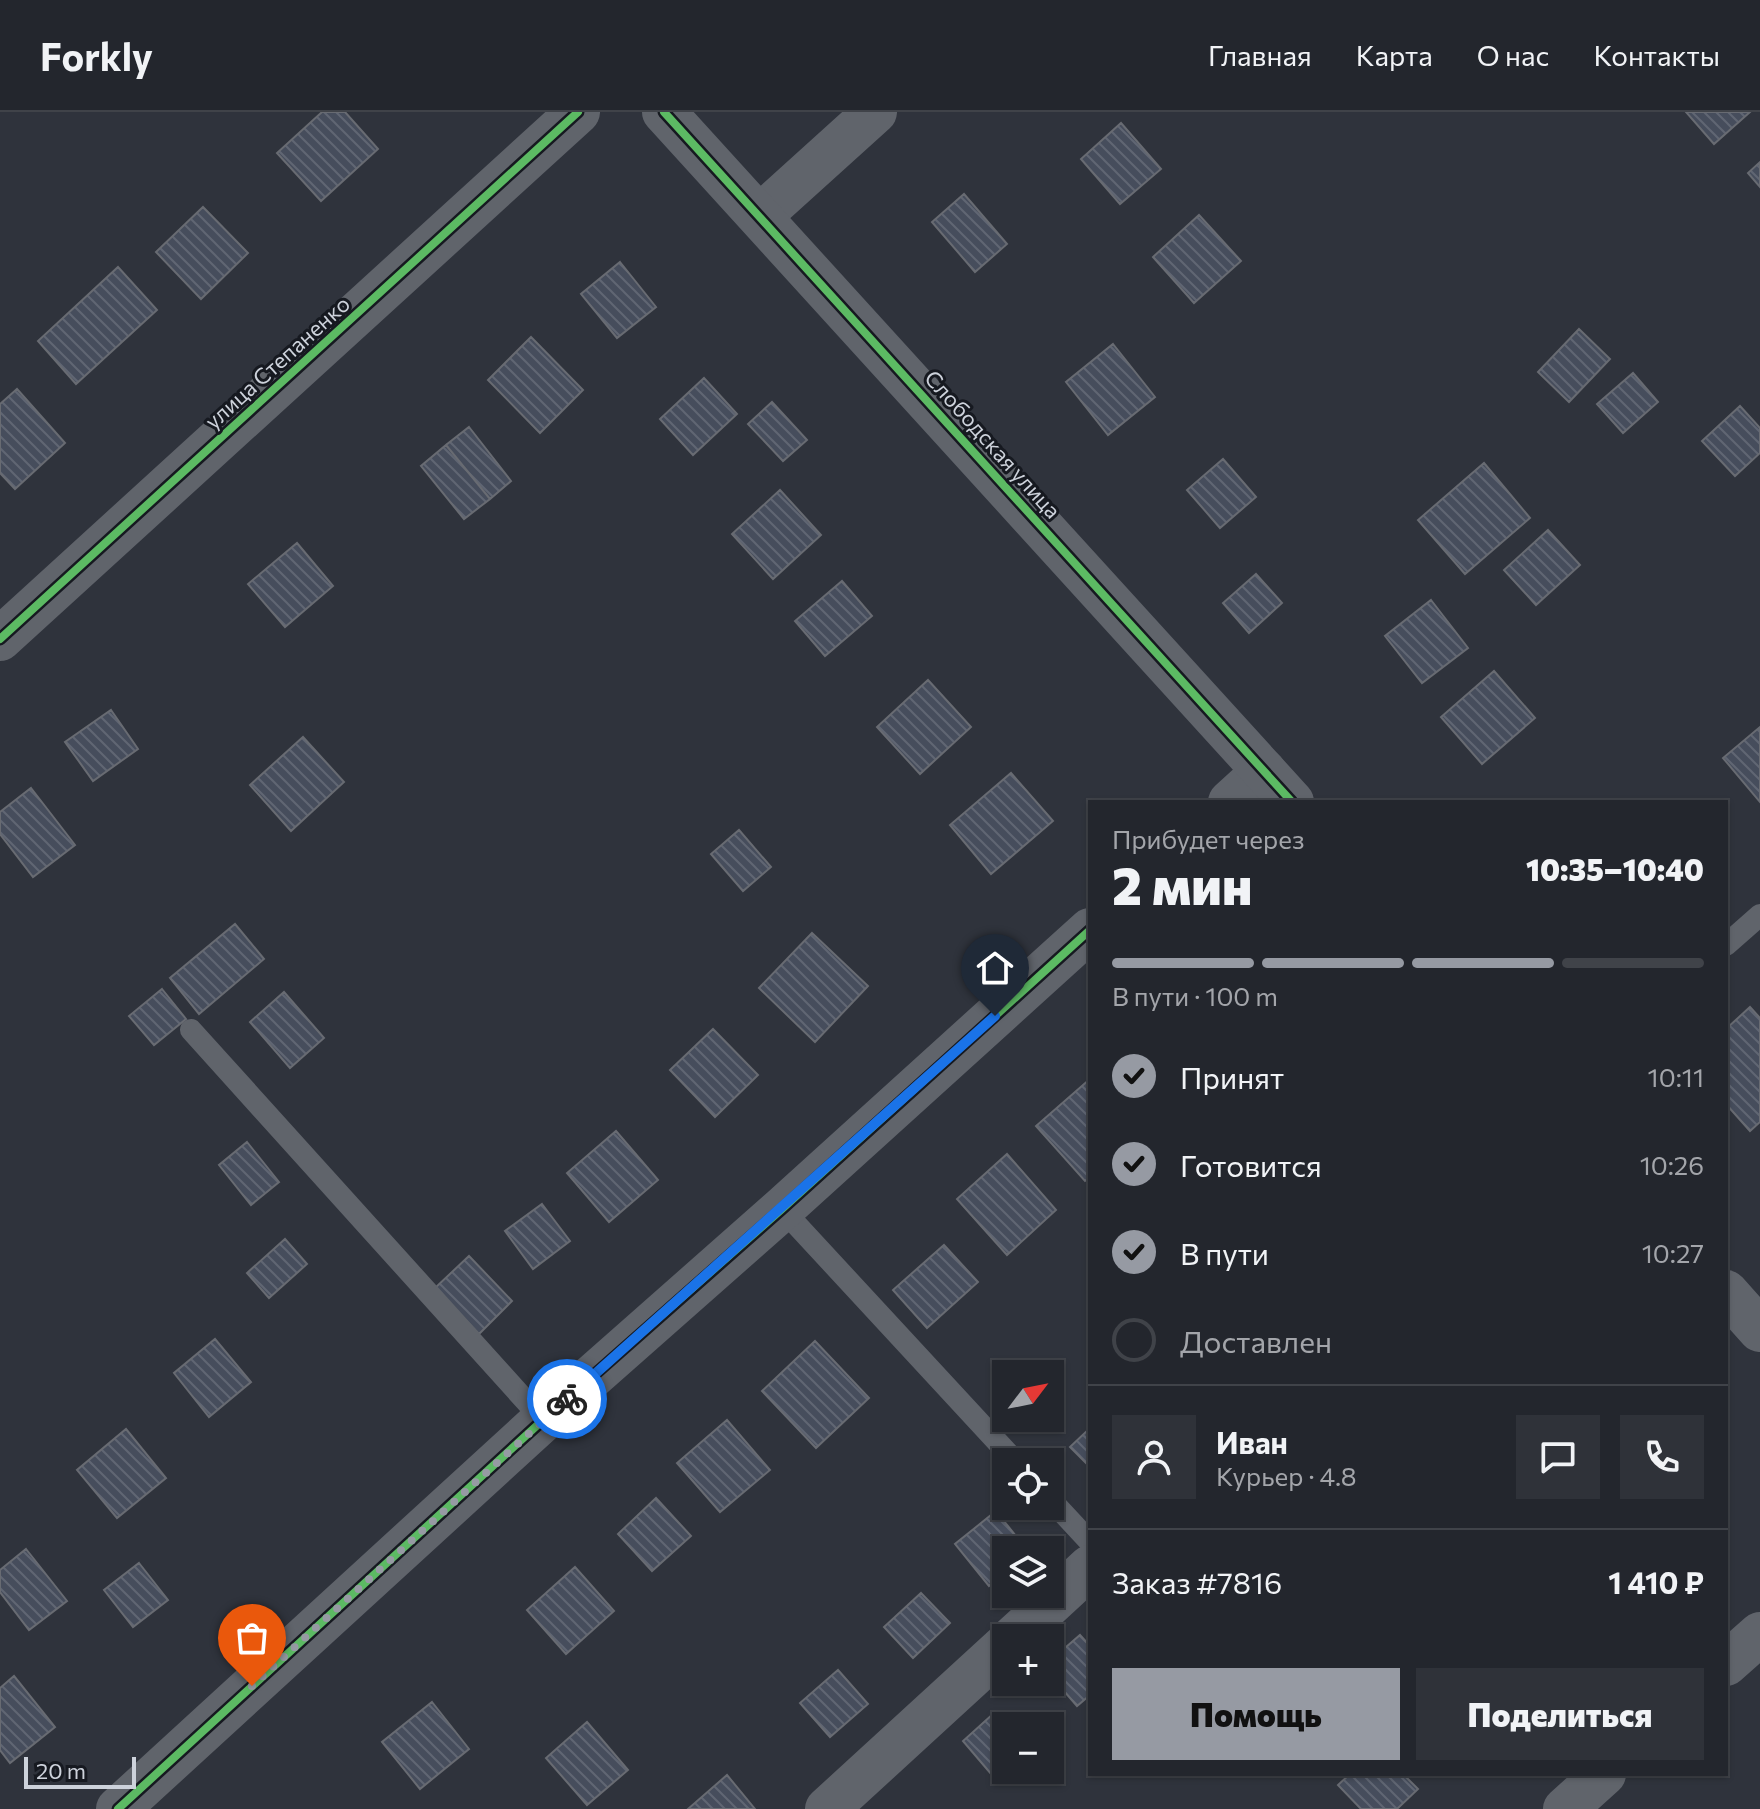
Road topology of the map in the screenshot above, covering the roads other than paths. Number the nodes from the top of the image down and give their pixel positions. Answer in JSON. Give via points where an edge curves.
{"nodes":[{"id":1,"x":578,"y":112,"type":"edge"},
{"id":2,"x":664,"y":112,"type":"edge"},
{"id":3,"x":875,"y":112,"type":"edge"},
{"id":4,"x":761,"y":215,"type":"junction"},
{"id":5,"x":0,"y":639,"type":"edge"},
{"id":6,"x":1278,"y":786,"type":"edge"},
{"id":7,"x":1236,"y":800,"type":"edge"},
{"id":8,"x":1760,"y":915,"type":"edge"},
{"id":9,"x":1088,"y":932,"type":"edge"},
{"id":10,"x":1728,"y":943,"type":"edge"},
{"id":11,"x":191,"y":1030,"type":"dead end"},
{"id":12,"x":782,"y":1209,"type":"junction"},
{"id":13,"x":1728,"y":1294,"type":"edge"},
{"id":14,"x":1760,"y":1330,"type":"edge"},
{"id":15,"x":543,"y":1420,"type":"junction"},
{"id":16,"x":1003,"y":1448,"type":"edge"},
{"id":17,"x":1064,"y":1514,"type":"edge"},
{"id":18,"x":1088,"y":1540,"type":"edge"},
{"id":19,"x":1088,"y":1569,"type":"edge"},
{"id":20,"x":1028,"y":1624,"type":"edge"},
{"id":21,"x":1760,"y":1634,"type":"edge"},
{"id":22,"x":992,"y":1658,"type":"edge"},
{"id":23,"x":1728,"y":1662,"type":"edge"},
{"id":24,"x":1602,"y":1776,"type":"edge"},
{"id":25,"x":118,"y":1809,"type":"edge"},
{"id":26,"x":827,"y":1809,"type":"edge"},
{"id":27,"x":1565,"y":1809,"type":"edge"}],
"edges":[{"from":1,"to":5,"type":"street","name":"улица Степаненко"},
{"from":2,"to":4,"type":"street","name":"Слободская улица"},
{"from":3,"to":4,"type":"street"},
{"from":4,"to":6,"type":"street","name":"Слободская улица"},
{"from":6,"to":7,"type":"street"},
{"from":8,"to":10,"type":"lane"},
{"from":9,"to":12,"type":"street"},
{"from":11,"to":15,"type":"lane"},
{"from":12,"to":15,"type":"street"},
{"from":12,"to":16,"type":"lane"},
{"from":13,"to":14,"type":"street"},
{"from":15,"to":25,"type":"street"},
{"from":17,"to":18,"type":"lane"},
{"from":19,"to":20,"type":"street"},
{"from":21,"to":23,"type":"street"},
{"from":22,"to":26,"type":"street"},
{"from":24,"to":27,"type":"street"}]}
